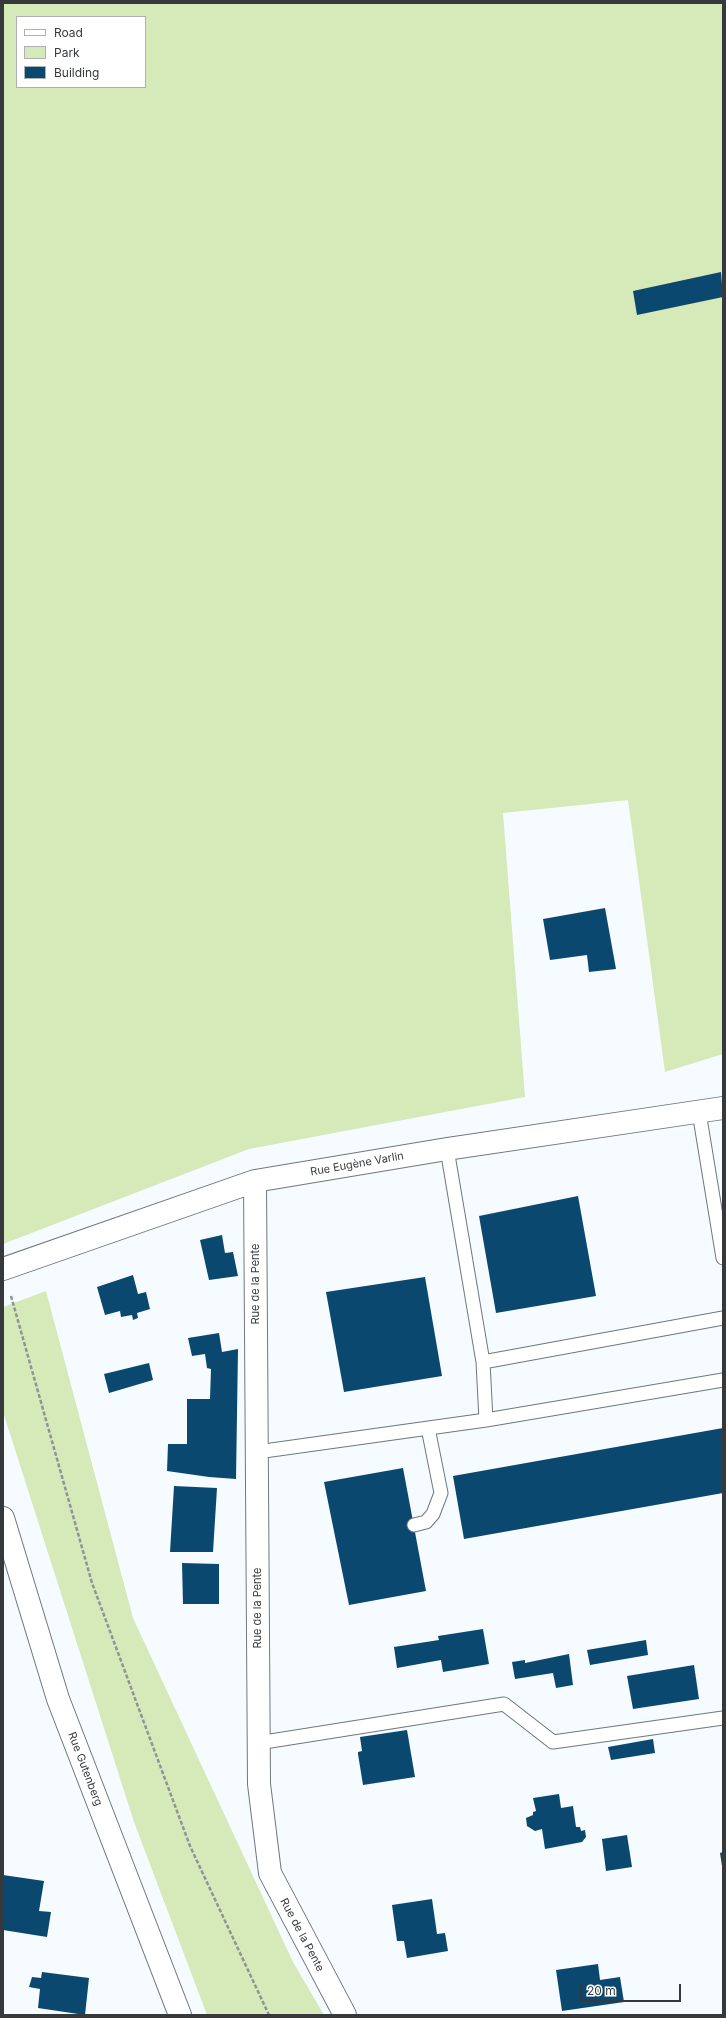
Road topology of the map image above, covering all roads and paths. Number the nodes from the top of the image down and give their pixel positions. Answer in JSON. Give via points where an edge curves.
{"nodes":[{"id":1,"x":723,"y":1108,"type":"edge"},
{"id":2,"x":699,"y":1112,"type":"junction"},
{"id":3,"x":447,"y":1149,"type":"junction"},
{"id":4,"x":255,"y":1182,"type":"junction"},
{"id":5,"x":723,"y":1258,"type":"edge"},
{"id":6,"x":3,"y":1269,"type":"edge"},
{"id":7,"x":723,"y":1318,"type":"edge"},
{"id":8,"x":483,"y":1362,"type":"junction"},
{"id":9,"x":723,"y":1380,"type":"edge"},
{"id":10,"x":486,"y":1420,"type":"junction"},
{"id":11,"x":428,"y":1428,"type":"junction"},
{"id":12,"x":257,"y":1452,"type":"junction"},
{"id":13,"x":3,"y":1518,"type":"edge"},
{"id":14,"x":414,"y":1526,"type":"dead end"},
{"id":15,"x":723,"y":1718,"type":"edge"},
{"id":16,"x":258,"y":1743,"type":"junction"},
{"id":17,"x":180,"y":2015,"type":"edge"},
{"id":18,"x":269,"y":2015,"type":"edge"},
{"id":19,"x":345,"y":2015,"type":"edge"}],
"edges":[{"from":1,"to":2,"type":"street","name":"Rue Eugène Varlin"},
{"from":2,"to":3,"type":"street","name":"Rue Eugène Varlin"},
{"from":2,"to":5,"type":"lane"},
{"from":3,"to":4,"type":"street","name":"Rue Eugène Varlin"},
{"from":3,"to":8,"type":"lane"},
{"from":4,"to":6,"type":"street","name":"Rue Eugène Varlin"},
{"from":4,"to":12,"type":"street","name":"Rue de la Pente"},
{"from":6,"to":18,"type":"path","via":[[92,1583],[190,1846]]},
{"from":7,"to":8,"type":"lane"},
{"from":8,"to":10,"type":"lane"},
{"from":9,"to":10,"type":"lane"},
{"from":10,"to":11,"type":"lane"},
{"from":11,"to":12,"type":"lane"},
{"from":11,"to":14,"type":"lane","via":[[441,1493],[433,1514],[426,1522]]},
{"from":12,"to":16,"type":"street","name":"Rue de la Pente"},
{"from":13,"to":17,"type":"street","name":"Rue Gutenberg","via":[[58,1699]]},
{"from":15,"to":16,"type":"lane","via":[[553,1742],[504,1704]]},
{"from":16,"to":19,"type":"street","name":"Rue de la Pente","via":[[259,1784],[270,1873]]}]}
